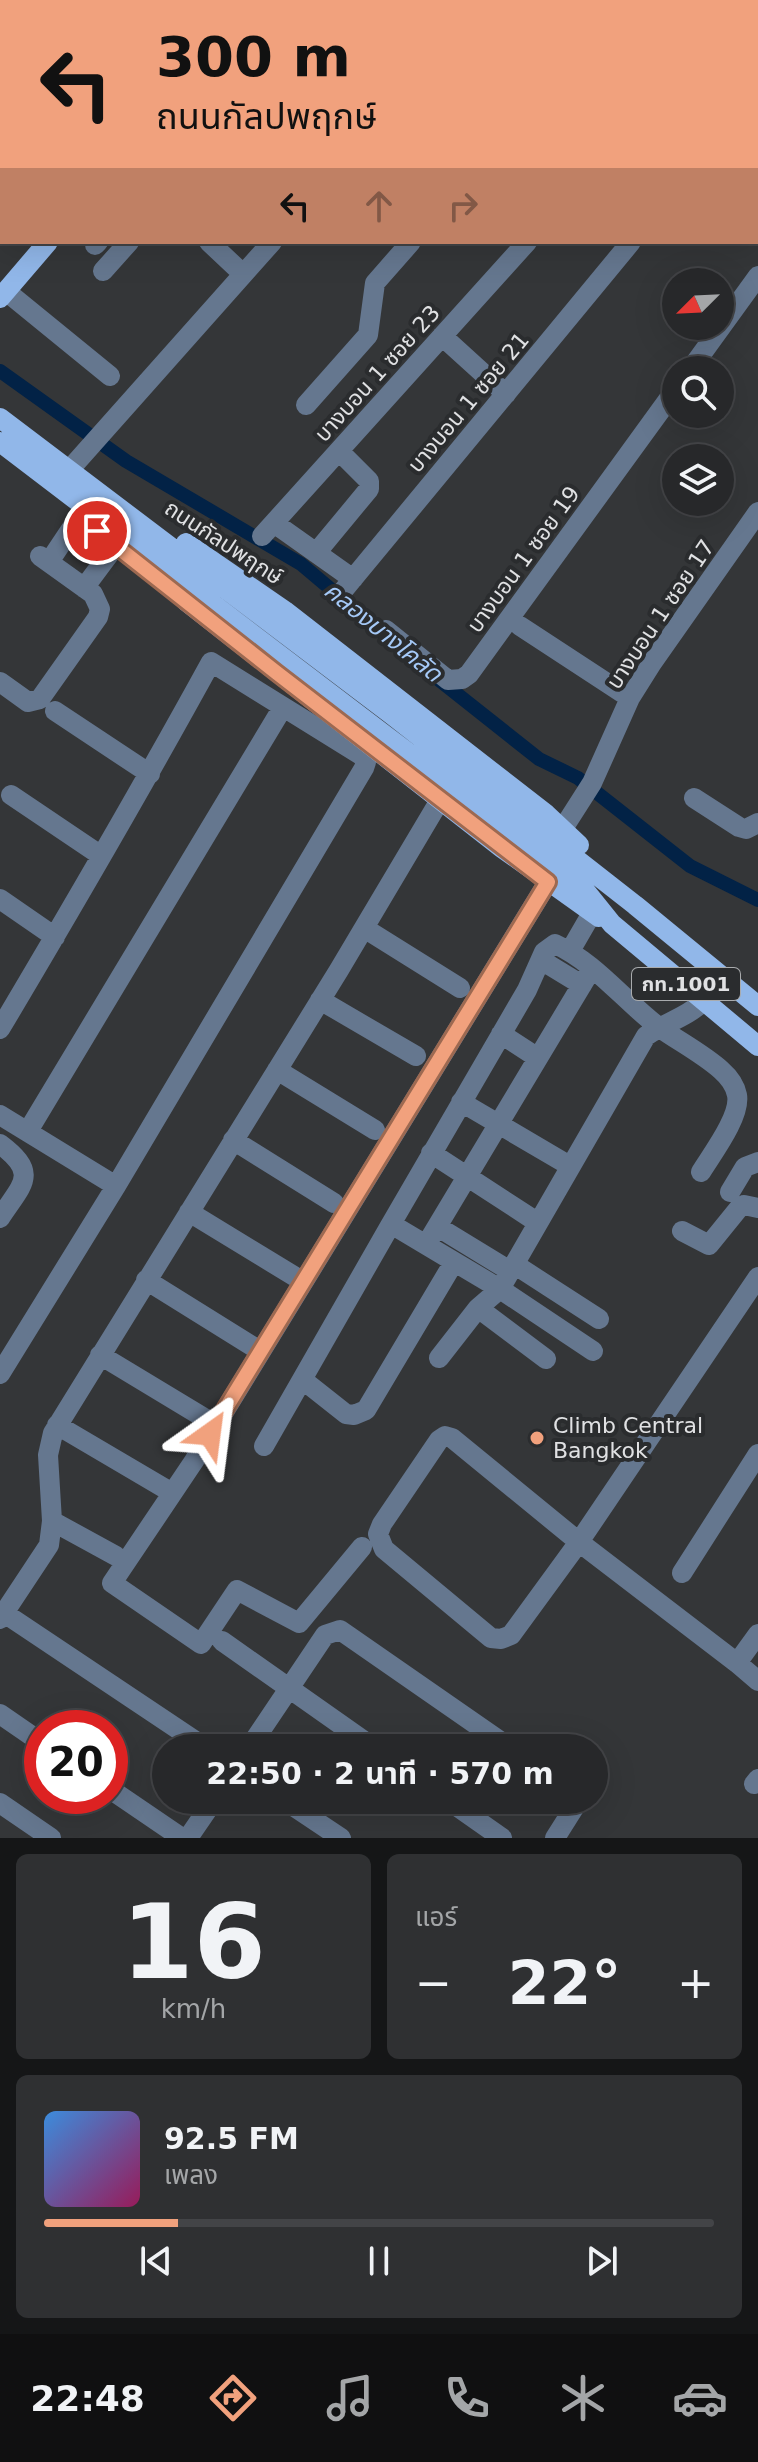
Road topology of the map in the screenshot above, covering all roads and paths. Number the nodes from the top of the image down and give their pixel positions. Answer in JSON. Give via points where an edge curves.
{"nodes":[{"id":1,"x":46,"y":244,"type":"edge"},
{"id":2,"x":127,"y":244,"type":"edge"},
{"id":3,"x":211,"y":244,"type":"edge"},
{"id":4,"x":270,"y":244,"type":"edge"},
{"id":5,"x":409,"y":244,"type":"edge"},
{"id":6,"x":525,"y":244,"type":"edge"},
{"id":7,"x":629,"y":244,"type":"edge"},
{"id":8,"x":103,"y":271,"type":"dead end"},
{"id":9,"x":243,"y":274,"type":"junction"},
{"id":10,"x":758,"y":276,"type":"edge"},
{"id":11,"x":3,"y":295,"type":"edge"},
{"id":12,"x":442,"y":336,"type":"junction"},
{"id":13,"x":700,"y":356,"type":"edge"},
{"id":14,"x":110,"y":376,"type":"dead end"},
{"id":15,"x":506,"y":394,"type":"junction"},
{"id":16,"x":306,"y":405,"type":"dead end"},
{"id":17,"x":662,"y":408,"type":"edge"},
{"id":18,"x":0,"y":415,"type":"edge"},
{"id":19,"x":0,"y":442,"type":"edge"},
{"id":20,"x":339,"y":451,"type":"junction"},
{"id":21,"x":0,"y":456,"type":"edge"},
{"id":22,"x":77,"y":461,"type":"junction"},
{"id":23,"x":758,"y":512,"type":"edge"},
{"id":24,"x":79,"y":517,"type":"junction"},
{"id":25,"x":116,"y":545,"type":"junction"},
{"id":26,"x":316,"y":553,"type":"junction"},
{"id":27,"x":221,"y":566,"type":"junction"},
{"id":28,"x":84,"y":588,"type":"junction"},
{"id":29,"x":191,"y":605,"type":"junction"},
{"id":30,"x":520,"y":626,"type":"dead end"},
{"id":31,"x":386,"y":630,"type":"dead end"},
{"id":32,"x":0,"y":682,"type":"edge"},
{"id":33,"x":630,"y":698,"type":"junction"},
{"id":34,"x":283,"y":707,"type":"junction"},
{"id":35,"x":55,"y":711,"type":"dead end"},
{"id":36,"x":150,"y":774,"type":"junction"},
{"id":37,"x":11,"y":795,"type":"dead end"},
{"id":38,"x":694,"y":798,"type":"dead end"},
{"id":39,"x":440,"y":800,"type":"junction"},
{"id":40,"x":758,"y":823,"type":"edge"},
{"id":41,"x":562,"y":830,"type":"junction"},
{"id":42,"x":100,"y":855,"type":"junction"},
{"id":43,"x":548,"y":882,"type":"junction"},
{"id":44,"x":0,"y":899,"type":"edge"},
{"id":45,"x":635,"y":905,"type":"junction"},
{"id":46,"x":592,"y":913,"type":"junction"},
{"id":47,"x":612,"y":924,"type":"junction"},
{"id":48,"x":364,"y":928,"type":"junction"},
{"id":49,"x":55,"y":937,"type":"junction"},
{"id":50,"x":570,"y":951,"type":"junction"},
{"id":51,"x":541,"y":960,"type":"junction"},
{"id":52,"x":587,"y":976,"type":"junction"},
{"id":53,"x":460,"y":988,"type":"dead end"},
{"id":54,"x":320,"y":1000,"type":"junction"},
{"id":55,"x":705,"y":1000,"type":"junction"},
{"id":56,"x":758,"y":1006,"type":"edge"},
{"id":57,"x":2,"y":1020,"type":"edge"},
{"id":58,"x":659,"y":1027,"type":"junction"},
{"id":59,"x":501,"y":1034,"type":"junction"},
{"id":60,"x":758,"y":1046,"type":"edge"},
{"id":61,"x":416,"y":1056,"type":"dead end"},
{"id":62,"x":538,"y":1058,"type":"junction"},
{"id":63,"x":277,"y":1070,"type":"junction"},
{"id":64,"x":461,"y":1102,"type":"junction"},
{"id":65,"x":9,"y":1121,"type":"edge"},
{"id":66,"x":499,"y":1124,"type":"junction"},
{"id":67,"x":375,"y":1130,"type":"dead end"},
{"id":68,"x":233,"y":1140,"type":"junction"},
{"id":69,"x":2,"y":1145,"type":"edge"},
{"id":70,"x":431,"y":1153,"type":"junction"},
{"id":71,"x":758,"y":1162,"type":"edge"},
{"id":72,"x":570,"y":1166,"type":"junction"},
{"id":73,"x":701,"y":1172,"type":"dead end"},
{"id":74,"x":468,"y":1176,"type":"junction"},
{"id":75,"x":116,"y":1186,"type":"junction"},
{"id":76,"x":730,"y":1192,"type":"dead end"},
{"id":77,"x":334,"y":1203,"type":"dead end"},
{"id":78,"x":758,"y":1208,"type":"edge"},
{"id":79,"x":189,"y":1212,"type":"junction"},
{"id":80,"x":0,"y":1218,"type":"edge"},
{"id":81,"x":537,"y":1222,"type":"junction"},
{"id":82,"x":391,"y":1224,"type":"junction"},
{"id":83,"x":438,"y":1227,"type":"junction"},
{"id":84,"x":682,"y":1231,"type":"dead end"},
{"id":85,"x":426,"y":1245,"type":"junction"},
{"id":86,"x":454,"y":1262,"type":"junction"},
{"id":87,"x":508,"y":1275,"type":"junction"},
{"id":88,"x":294,"y":1276,"type":"dead end"},
{"id":89,"x":758,"y":1277,"type":"edge"},
{"id":90,"x":146,"y":1280,"type":"junction"},
{"id":91,"x":478,"y":1308,"type":"junction"},
{"id":92,"x":599,"y":1319,"type":"dead end"},
{"id":93,"x":252,"y":1346,"type":"dead end"},
{"id":94,"x":593,"y":1351,"type":"dead end"},
{"id":95,"x":100,"y":1355,"type":"junction"},
{"id":96,"x":439,"y":1358,"type":"dead end"},
{"id":97,"x":546,"y":1359,"type":"dead end"},
{"id":98,"x":0,"y":1374,"type":"edge"},
{"id":99,"x":303,"y":1380,"type":"junction"},
{"id":100,"x":206,"y":1419,"type":"dead end"},
{"id":101,"x":57,"y":1425,"type":"junction"},
{"id":102,"x":264,"y":1446,"type":"dead end"},
{"id":103,"x":758,"y":1454,"type":"edge"},
{"id":104,"x":164,"y":1488,"type":"dead end"},
{"id":105,"x":52,"y":1521,"type":"junction"},
{"id":106,"x":579,"y":1542,"type":"junction"},
{"id":107,"x":362,"y":1547,"type":"dead end"},
{"id":108,"x":116,"y":1556,"type":"dead end"},
{"id":109,"x":682,"y":1573,"type":"dead end"},
{"id":110,"x":2,"y":1616,"type":"edge"},
{"id":111,"x":758,"y":1634,"type":"edge"},
{"id":112,"x":222,"y":1641,"type":"dead end"},
{"id":113,"x":737,"y":1663,"type":"junction"},
{"id":114,"x":758,"y":1681,"type":"edge"},
{"id":115,"x":289,"y":1689,"type":"junction"},
{"id":116,"x":0,"y":1714,"type":"edge"},
{"id":117,"x":24,"y":1731,"type":"edge"},
{"id":118,"x":184,"y":1734,"type":"edge"},
{"id":119,"x":258,"y":1734,"type":"edge"},
{"id":120,"x":354,"y":1734,"type":"edge"},
{"id":121,"x":490,"y":1734,"type":"edge"},
{"id":122,"x":128,"y":1801,"type":"edge"},
{"id":123,"x":0,"y":1803,"type":"edge"},
{"id":124,"x":204,"y":1814,"type":"edge"},
{"id":125,"x":305,"y":1814,"type":"edge"},
{"id":126,"x":468,"y":1814,"type":"edge"},
{"id":127,"x":570,"y":1814,"type":"edge"},
{"id":128,"x":51,"y":1838,"type":"edge"},
{"id":129,"x":182,"y":1838,"type":"edge"},
{"id":130,"x":188,"y":1838,"type":"edge"},
{"id":131,"x":341,"y":1838,"type":"edge"},
{"id":132,"x":502,"y":1838,"type":"edge"},
{"id":133,"x":555,"y":1838,"type":"edge"}],
"edges":[{"from":1,"to":11,"type":"main road"},
{"from":2,"to":8,"type":"street"},
{"from":3,"to":9,"type":"street"},
{"from":4,"to":9,"type":"street"},
{"from":5,"to":16,"type":"street","via":[[375,283],[368,335]]},
{"from":6,"to":12,"type":"street","name":"บางบอน 1 ซอย 23"},
{"from":7,"to":15,"type":"street","name":"บางบอน 1 ซอย 21"},
{"from":9,"to":22,"type":"street"},
{"from":10,"to":13,"type":"street"},
{"from":11,"to":14,"type":"street"},
{"from":12,"to":15,"type":"street"},
{"from":12,"to":20,"type":"street","name":"บางบอน 1 ซอย 23"},
{"from":15,"to":26,"type":"street","name":"บางบอน 1 ซอย 21","via":[[348,586]]},
{"from":17,"to":31,"type":"street","name":"บางบอน 1 ซอย 19","via":[[469,674],[448,680]]},
{"from":18,"to":22,"type":"main road","name":"ถนนกัลปพฤกษ์","number":"กท.1001"},
{"from":18,"to":45,"type":"main road","name":"ถนนกัลปพฤกษ์","number":"กท.1001"},
{"from":19,"to":47,"type":"main road","number":"กท.1001","via":[[579,883]]},
{"from":20,"to":26,"type":"street","via":[[369,481],[369,489]]},
{"from":20,"to":26,"type":"street","name":"บางบอน 1 ซอย 23","via":[[268,530]]},
{"from":21,"to":24,"type":"main road","number":"กท.1001"},
{"from":22,"to":27,"type":"main road","name":"ถนนกัลปพฤกษ์","number":"กท.1001","via":[[125,508]]},
{"from":23,"to":33,"type":"street","name":"บางบอน 1 ซอย 17"},
{"from":24,"to":25,"type":"main road","number":"กท.1001"},
{"from":24,"to":28,"type":"street","via":[[45,559]]},
{"from":25,"to":28,"type":"street"},
{"from":25,"to":29,"type":"main road","number":"กท.1001"},
{"from":27,"to":29,"type":"main road","via":[[201,574],[191,591]]},
{"from":27,"to":41,"type":"main road","name":"ถนนกัลปพฤกษ์","number":"กท.1001"},
{"from":28,"to":32,"type":"street","via":[[98,602],[98,617],[40,699],[28,702]]},
{"from":29,"to":39,"type":"main road","number":"กท.1001"},
{"from":30,"to":33,"type":"street"},
{"from":33,"to":41,"type":"street","name":"บางบอน 1 ซอย 17","via":[[592,783]]},
{"from":34,"to":36,"type":"street","via":[[211,662]]},
{"from":34,"to":65,"type":"street"},
{"from":34,"to":75,"type":"street","via":[[359,753],[364,768]]},
{"from":35,"to":36,"type":"street"},
{"from":36,"to":42,"type":"street"},
{"from":37,"to":42,"type":"street"},
{"from":38,"to":40,"type":"street","via":[[739,827]]},
{"from":39,"to":43,"type":"main road","number":"กท.1001"},
{"from":39,"to":48,"type":"street"},
{"from":41,"to":45,"type":"main road","name":"ถนนกัลปพฤกษ์","number":"กท.1001","via":[[615,878]]},
{"from":42,"to":49,"type":"street"},
{"from":43,"to":46,"type":"main road","number":"กท.1001"},
{"from":43,"to":107,"type":"street","via":[[194,1461],[112,1583],[201,1644],[237,1590],[299,1623]]},
{"from":44,"to":49,"type":"street"},
{"from":45,"to":56,"type":"main road","name":"ถนนกัลปพฤกษ์","number":"กท.1001"},
{"from":46,"to":47,"type":"main road","number":"กท.1001"},
{"from":46,"to":50,"type":"street"},
{"from":47,"to":55,"type":"main road","number":"กท.1001"},
{"from":48,"to":53,"type":"street"},
{"from":48,"to":54,"type":"street"},
{"from":49,"to":57,"type":"street"},
{"from":50,"to":51,"type":"street","via":[[555,944]]},
{"from":50,"to":52,"type":"street"},
{"from":51,"to":52,"type":"street"},
{"from":51,"to":59,"type":"street"},
{"from":52,"to":58,"type":"street"},
{"from":52,"to":62,"type":"street"},
{"from":54,"to":61,"type":"street"},
{"from":54,"to":63,"type":"street"},
{"from":55,"to":58,"type":"street","via":[[683,1018]]},
{"from":55,"to":60,"type":"main road","number":"กท.1001"},
{"from":58,"to":72,"type":"street","via":[[638,1047]]},
{"from":58,"to":73,"type":"street","via":[[735,1085],[739,1100],[733,1120]]},
{"from":59,"to":62,"type":"street"},
{"from":59,"to":64,"type":"street"},
{"from":62,"to":66,"type":"street"},
{"from":63,"to":67,"type":"street"},
{"from":63,"to":68,"type":"street"},
{"from":64,"to":66,"type":"street"},
{"from":64,"to":70,"type":"street"},
{"from":65,"to":69,"type":"street"},
{"from":65,"to":75,"type":"street"},
{"from":66,"to":72,"type":"street"},
{"from":66,"to":74,"type":"street"},
{"from":68,"to":77,"type":"street"},
{"from":68,"to":79,"type":"street"},
{"from":69,"to":80,"type":"street","via":[[20,1161],[25,1174]]},
{"from":70,"to":74,"type":"street"},
{"from":70,"to":82,"type":"street"},
{"from":71,"to":76,"type":"street","via":[[745,1167]]},
{"from":72,"to":81,"type":"street"},
{"from":74,"to":81,"type":"street"},
{"from":74,"to":83,"type":"street"},
{"from":75,"to":98,"type":"street"},
{"from":78,"to":84,"type":"street","via":[[739,1208],[709,1245]]},
{"from":79,"to":88,"type":"street"},
{"from":79,"to":90,"type":"street"},
{"from":81,"to":87,"type":"street"},
{"from":82,"to":85,"type":"street"},
{"from":82,"to":99,"type":"street"},
{"from":83,"to":85,"type":"street"},
{"from":83,"to":87,"type":"street"},
{"from":85,"to":86,"type":"street"},
{"from":86,"to":87,"type":"street"},
{"from":86,"to":99,"type":"street","via":[[366,1410],[346,1414]]},
{"from":87,"to":91,"type":"street"},
{"from":87,"to":92,"type":"street"},
{"from":87,"to":94,"type":"street"},
{"from":89,"to":106,"type":"street"},
{"from":90,"to":93,"type":"street"},
{"from":90,"to":95,"type":"street"},
{"from":91,"to":96,"type":"street"},
{"from":91,"to":97,"type":"street"},
{"from":95,"to":100,"type":"street"},
{"from":95,"to":101,"type":"street"},
{"from":99,"to":102,"type":"street"},
{"from":101,"to":104,"type":"street"},
{"from":101,"to":105,"type":"street","via":[[48,1455]]},
{"from":103,"to":109,"type":"street"},
{"from":105,"to":108,"type":"street"},
{"from":105,"to":110,"type":"street","via":[[49,1545]]},
{"from":106,"to":106,"type":"street","via":[[445,1436],[378,1534],[384,1549],[498,1640],[513,1633]]},
{"from":106,"to":113,"type":"street"},
{"from":110,"to":118,"type":"street"},
{"from":111,"to":113,"type":"street"},
{"from":112,"to":115,"type":"street"},
{"from":113,"to":114,"type":"street"},
{"from":115,"to":119,"type":"street"},
{"from":115,"to":120,"type":"street"},
{"from":115,"to":121,"type":"street","via":[[325,1635],[340,1630]]},
{"from":116,"to":117,"type":"street"},
{"from":122,"to":129,"type":"street"},
{"from":123,"to":128,"type":"street"},
{"from":124,"to":130,"type":"street"},
{"from":125,"to":131,"type":"street"},
{"from":126,"to":132,"type":"street"},
{"from":127,"to":133,"type":"street"}]}
